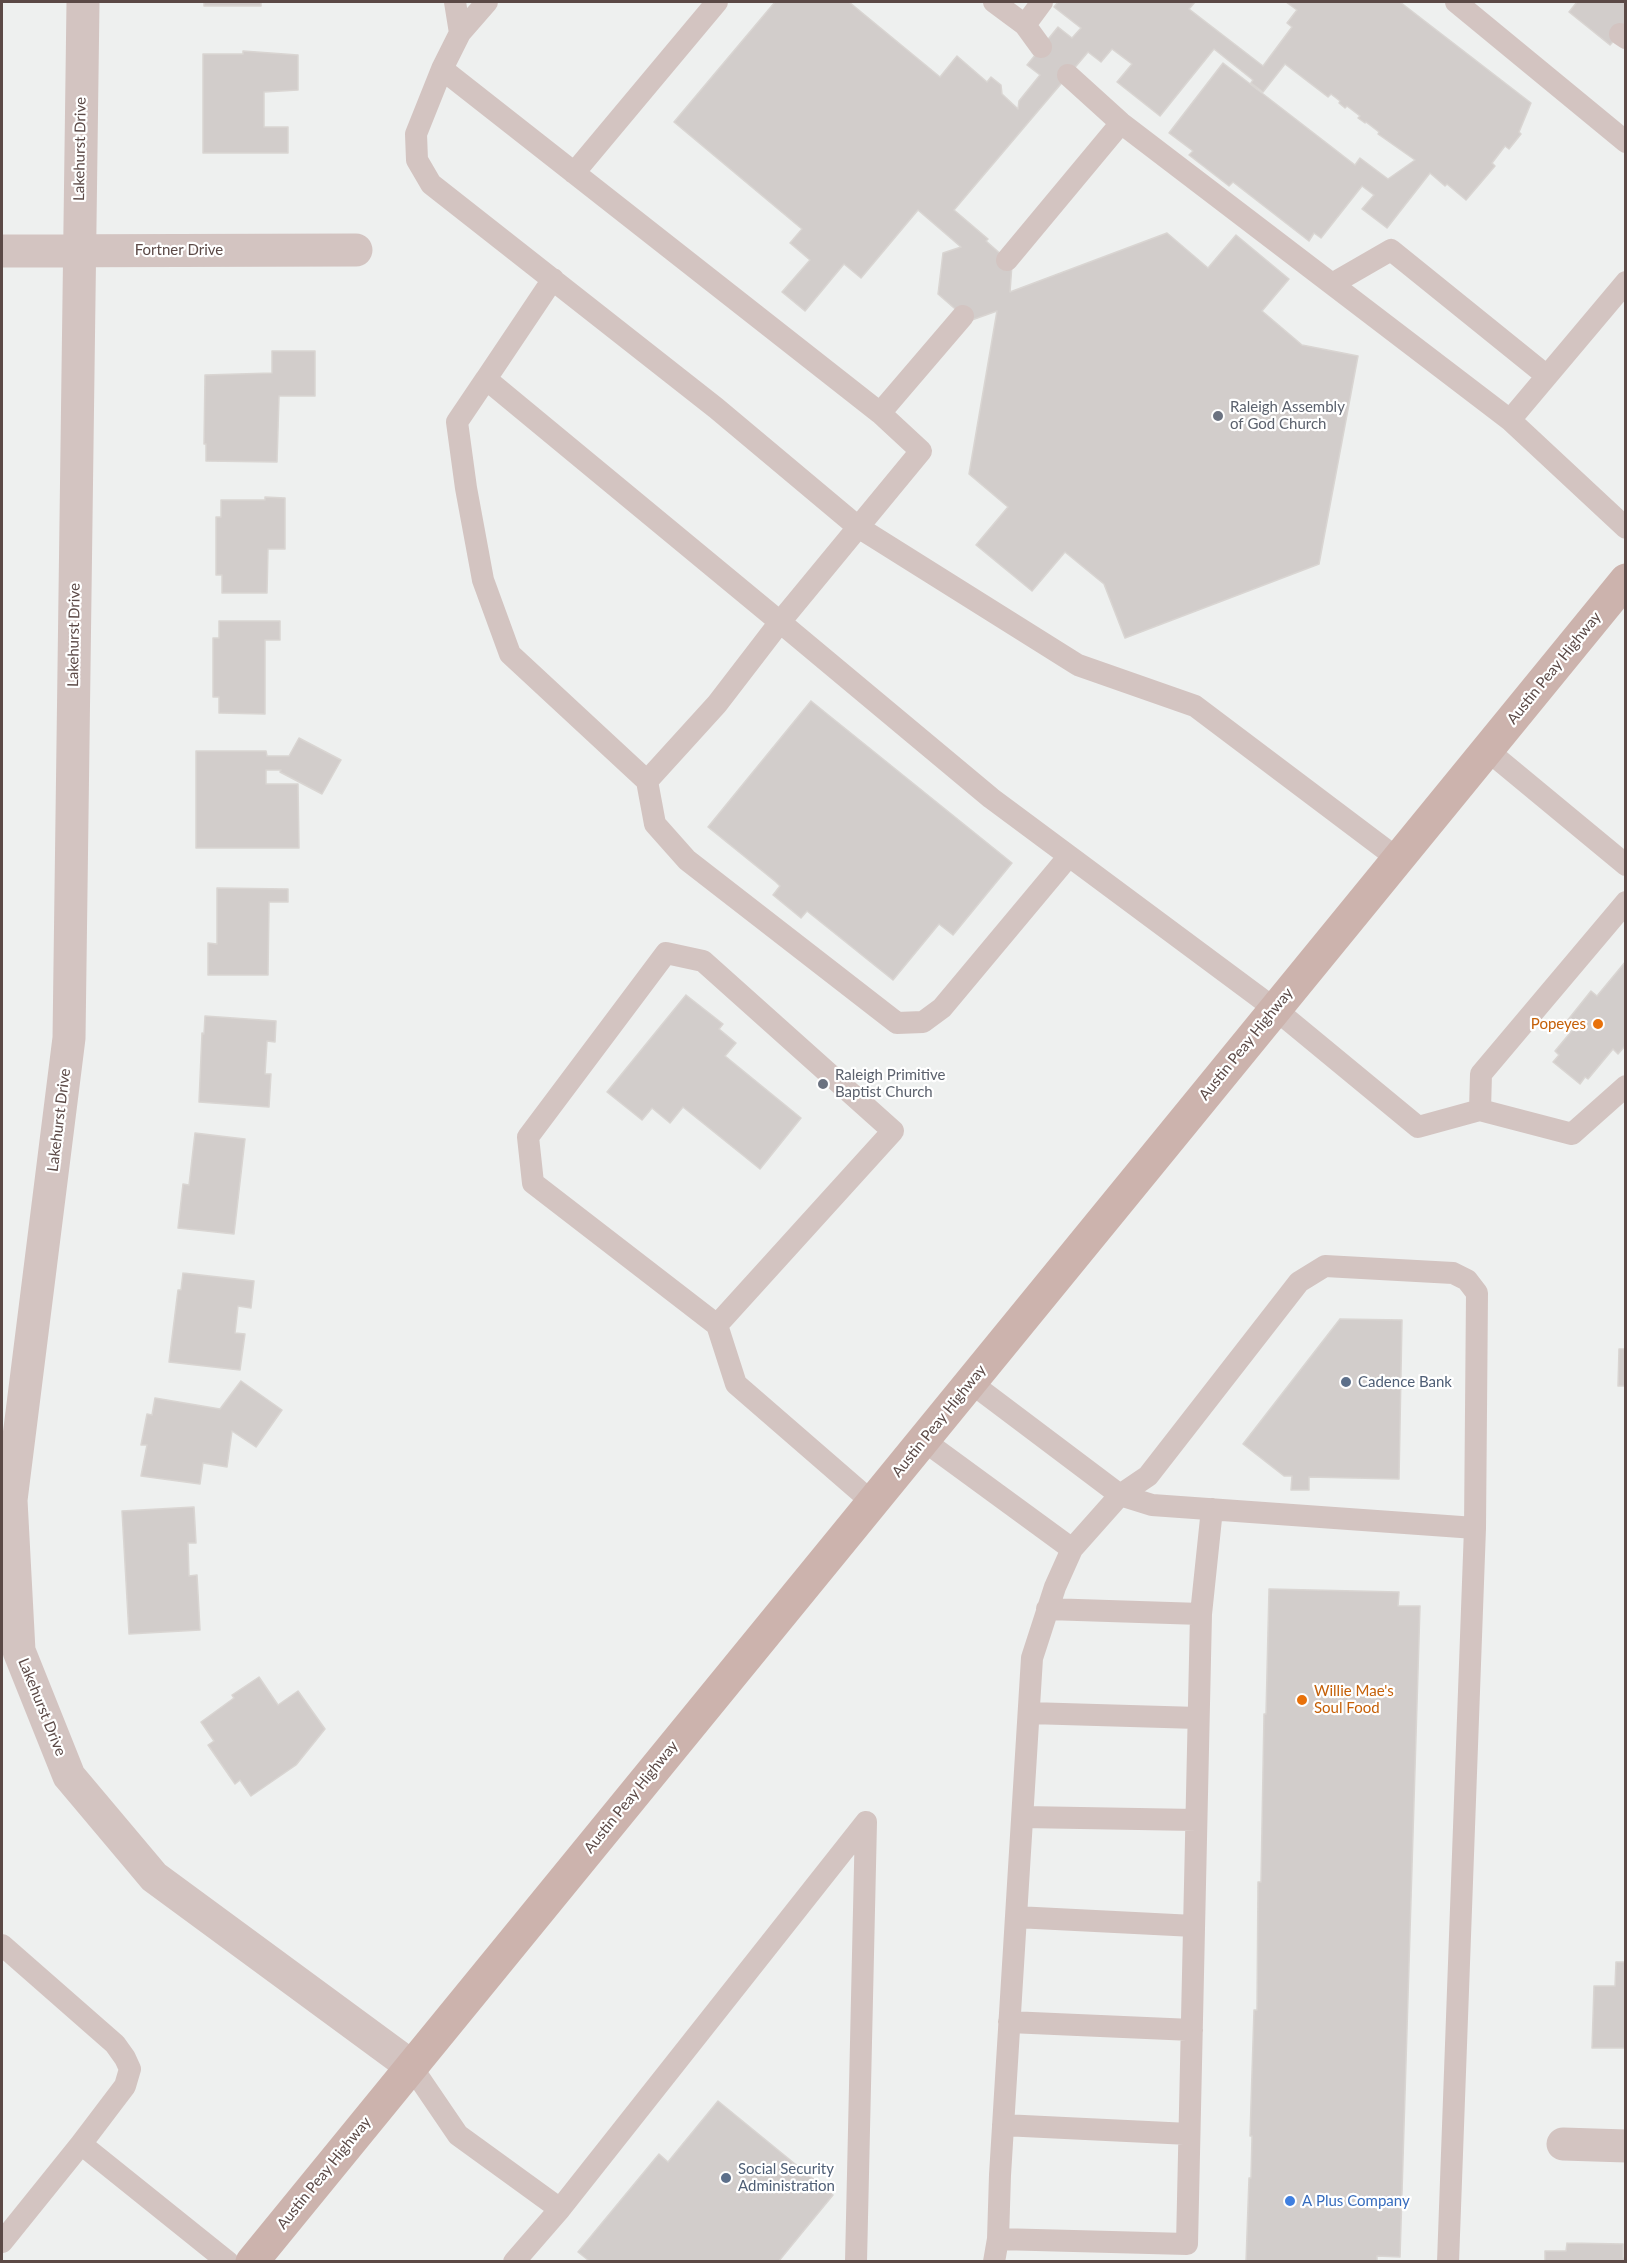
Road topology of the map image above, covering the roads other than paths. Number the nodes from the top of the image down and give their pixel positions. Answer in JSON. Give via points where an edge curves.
{"nodes":[{"id":1,"x":83,"y":2,"type":"edge"},
{"id":2,"x":455,"y":2,"type":"edge"},
{"id":3,"x":487,"y":2,"type":"edge"},
{"id":4,"x":717,"y":2,"type":"edge"},
{"id":5,"x":994,"y":2,"type":"edge"},
{"id":6,"x":1042,"y":2,"type":"edge"},
{"id":7,"x":1456,"y":2,"type":"edge"},
{"id":8,"x":1026,"y":25,"type":"junction"},
{"id":9,"x":460,"y":33,"type":"junction"},
{"id":10,"x":1041,"y":47,"type":"dead end"},
{"id":11,"x":442,"y":69,"type":"junction"},
{"id":12,"x":1068,"y":75,"type":"dead end"},
{"id":13,"x":1121,"y":123,"type":"junction"},
{"id":14,"x":1626,"y":142,"type":"edge"},
{"id":15,"x":574,"y":173,"type":"junction"},
{"id":16,"x":78,"y":250,"type":"junction"},
{"id":17,"x":356,"y":250,"type":"dead end"},
{"id":18,"x":2,"y":251,"type":"edge"},
{"id":19,"x":1007,"y":260,"type":"dead end"},
{"id":20,"x":553,"y":279,"type":"junction"},
{"id":21,"x":1626,"y":282,"type":"edge"},
{"id":22,"x":1332,"y":284,"type":"junction"},
{"id":23,"x":963,"y":316,"type":"dead end"},
{"id":24,"x":1547,"y":376,"type":"junction"},
{"id":25,"x":486,"y":379,"type":"junction"},
{"id":26,"x":880,"y":413,"type":"junction"},
{"id":27,"x":1510,"y":420,"type":"junction"},
{"id":28,"x":858,"y":527,"type":"junction"},
{"id":29,"x":1626,"y":528,"type":"edge"},
{"id":30,"x":1626,"y":580,"type":"edge"},
{"id":31,"x":780,"y":622,"type":"junction"},
{"id":32,"x":1486,"y":750,"type":"junction"},
{"id":33,"x":647,"y":781,"type":"junction"},
{"id":34,"x":1069,"y":856,"type":"junction"},
{"id":35,"x":1398,"y":859,"type":"junction"},
{"id":36,"x":1626,"y":865,"type":"edge"},
{"id":37,"x":1626,"y":902,"type":"edge"},
{"id":38,"x":1275,"y":1009,"type":"junction"},
{"id":39,"x":1626,"y":1086,"type":"edge"},
{"id":40,"x":1480,"y":1110,"type":"junction"},
{"id":41,"x":717,"y":1325,"type":"junction"},
{"id":42,"x":970,"y":1382,"type":"junction"},
{"id":43,"x":923,"y":1440,"type":"junction"},
{"id":44,"x":1120,"y":1495,"type":"junction"},
{"id":45,"x":872,"y":1502,"type":"junction"},
{"id":46,"x":1212,"y":1509,"type":"junction"},
{"id":47,"x":1475,"y":1528,"type":"junction"},
{"id":48,"x":1072,"y":1549,"type":"junction"},
{"id":49,"x":1047,"y":1610,"type":"junction"},
{"id":50,"x":1201,"y":1614,"type":"junction"},
{"id":51,"x":10,"y":1653,"type":"edge"},
{"id":52,"x":1029,"y":1713,"type":"junction"},
{"id":53,"x":1198,"y":1718,"type":"junction"},
{"id":54,"x":1023,"y":1817,"type":"junction"},
{"id":55,"x":1196,"y":1820,"type":"junction"},
{"id":56,"x":1016,"y":1917,"type":"junction"},
{"id":57,"x":1194,"y":1926,"type":"junction"},
{"id":58,"x":2,"y":1945,"type":"edge"},
{"id":59,"x":1009,"y":2022,"type":"junction"},
{"id":60,"x":1192,"y":2030,"type":"junction"},
{"id":61,"x":411,"y":2066,"type":"junction"},
{"id":62,"x":1003,"y":2125,"type":"junction"},
{"id":63,"x":1189,"y":2134,"type":"junction"},
{"id":64,"x":81,"y":2144,"type":"junction"},
{"id":65,"x":1563,"y":2144,"type":"dead end"},
{"id":66,"x":1626,"y":2146,"type":"edge"},
{"id":67,"x":560,"y":2209,"type":"junction"},
{"id":68,"x":998,"y":2239,"type":"junction"},
{"id":69,"x":2,"y":2242,"type":"edge"},
{"id":70,"x":228,"y":2262,"type":"edge"},
{"id":71,"x":252,"y":2262,"type":"edge"},
{"id":72,"x":514,"y":2262,"type":"edge"},
{"id":73,"x":856,"y":2262,"type":"edge"},
{"id":74,"x":994,"y":2262,"type":"edge"},
{"id":75,"x":1448,"y":2262,"type":"edge"}],
"edges":[{"from":1,"to":16,"type":"street","name":"Lakehurst Drive"},
{"from":2,"to":9,"type":"lane"},
{"from":3,"to":9,"type":"lane"},
{"from":4,"to":15,"type":"lane"},
{"from":5,"to":8,"type":"lane"},
{"from":6,"to":8,"type":"lane"},
{"from":7,"to":14,"type":"lane"},
{"from":8,"to":10,"type":"lane"},
{"from":9,"to":11,"type":"lane"},
{"from":11,"to":15,"type":"lane"},
{"from":11,"to":20,"type":"lane","via":[[416,134],[417,160],[431,184]]},
{"from":12,"to":13,"type":"lane"},
{"from":13,"to":19,"type":"lane"},
{"from":13,"to":22,"type":"lane"},
{"from":15,"to":26,"type":"lane"},
{"from":16,"to":17,"type":"street","name":"Fortner Drive"},
{"from":16,"to":18,"type":"street","name":"Fortner Drive"},
{"from":16,"to":51,"type":"street","name":"Lakehurst Drive","via":[[69,1038],[11,1500]]},
{"from":20,"to":25,"type":"lane"},
{"from":20,"to":28,"type":"lane"},
{"from":21,"to":24,"type":"lane"},
{"from":22,"to":24,"type":"lane","via":[[1391,250]]},
{"from":22,"to":27,"type":"lane"},
{"from":23,"to":26,"type":"lane"},
{"from":24,"to":27,"type":"lane"},
{"from":25,"to":31,"type":"lane"},
{"from":25,"to":33,"type":"lane","via":[[457,422],[483,580],[510,654]]},
{"from":26,"to":28,"type":"lane","via":[[921,451]]},
{"from":27,"to":29,"type":"lane"},
{"from":28,"to":31,"type":"lane"},
{"from":28,"to":35,"type":"lane","via":[[1078,665],[1195,706]]},
{"from":30,"to":32,"type":"main road","name":"Austin Peay Highway"},
{"from":31,"to":33,"type":"lane","via":[[717,704]]},
{"from":31,"to":34,"type":"lane","via":[[991,798]]},
{"from":32,"to":35,"type":"main road","name":"Austin Peay Highway"},
{"from":32,"to":36,"type":"lane"},
{"from":33,"to":34,"type":"lane","via":[[656,824],[687,860],[897,1023],[924,1022],[942,1008]]},
{"from":34,"to":38,"type":"lane"},
{"from":35,"to":38,"type":"main road","name":"Austin Peay Highway"},
{"from":37,"to":40,"type":"lane","via":[[1481,1074]]},
{"from":38,"to":40,"type":"lane","via":[[1418,1127]]},
{"from":38,"to":42,"type":"main road","name":"Austin Peay Highway"},
{"from":39,"to":40,"type":"lane","via":[[1572,1134]]},
{"from":41,"to":41,"type":"lane","via":[[893,1131],[703,961],[666,953],[528,1137],[533,1183]]},
{"from":41,"to":45,"type":"lane","via":[[736,1384]]},
{"from":42,"to":43,"type":"main road","name":"Austin Peay Highway"},
{"from":42,"to":44,"type":"lane"},
{"from":43,"to":45,"type":"main road","name":"Austin Peay Highway"},
{"from":43,"to":48,"type":"lane"},
{"from":44,"to":46,"type":"lane","via":[[1152,1505]]},
{"from":44,"to":47,"type":"lane","via":[[1148,1476],[1310,1273],[1325,1266],[1453,1273],[1467,1280],[1477,1293]]},
{"from":44,"to":48,"type":"lane"},
{"from":45,"to":61,"type":"main road","name":"Austin Peay Highway"},
{"from":46,"to":47,"type":"lane"},
{"from":46,"to":50,"type":"lane"},
{"from":47,"to":75,"type":"lane"},
{"from":48,"to":49,"type":"lane"},
{"from":49,"to":50,"type":"lane"},
{"from":49,"to":52,"type":"lane","via":[[1032,1658]]},
{"from":50,"to":53,"type":"lane"},
{"from":51,"to":61,"type":"street","name":"Lakehurst Drive","via":[[69,1776],[154,1877]]},
{"from":52,"to":53,"type":"lane"},
{"from":52,"to":54,"type":"lane"},
{"from":53,"to":55,"type":"lane"},
{"from":54,"to":55,"type":"lane"},
{"from":54,"to":56,"type":"lane"},
{"from":55,"to":57,"type":"lane"},
{"from":56,"to":57,"type":"lane"},
{"from":56,"to":59,"type":"lane"},
{"from":57,"to":60,"type":"lane"},
{"from":58,"to":64,"type":"lane","via":[[115,2044],[130,2069],[125,2086]]},
{"from":59,"to":60,"type":"lane"},
{"from":59,"to":62,"type":"lane"},
{"from":60,"to":63,"type":"lane"},
{"from":61,"to":67,"type":"lane","via":[[458,2135]]},
{"from":61,"to":71,"type":"main road","name":"Austin Peay Highway"},
{"from":62,"to":63,"type":"lane"},
{"from":62,"to":68,"type":"lane"},
{"from":63,"to":68,"type":"lane","via":[[1187,2244]]},
{"from":64,"to":69,"type":"lane"},
{"from":64,"to":70,"type":"lane"},
{"from":65,"to":66,"type":"street"},
{"from":67,"to":72,"type":"lane"},
{"from":67,"to":73,"type":"lane","via":[[866,1822]]},
{"from":68,"to":74,"type":"lane"}]}
